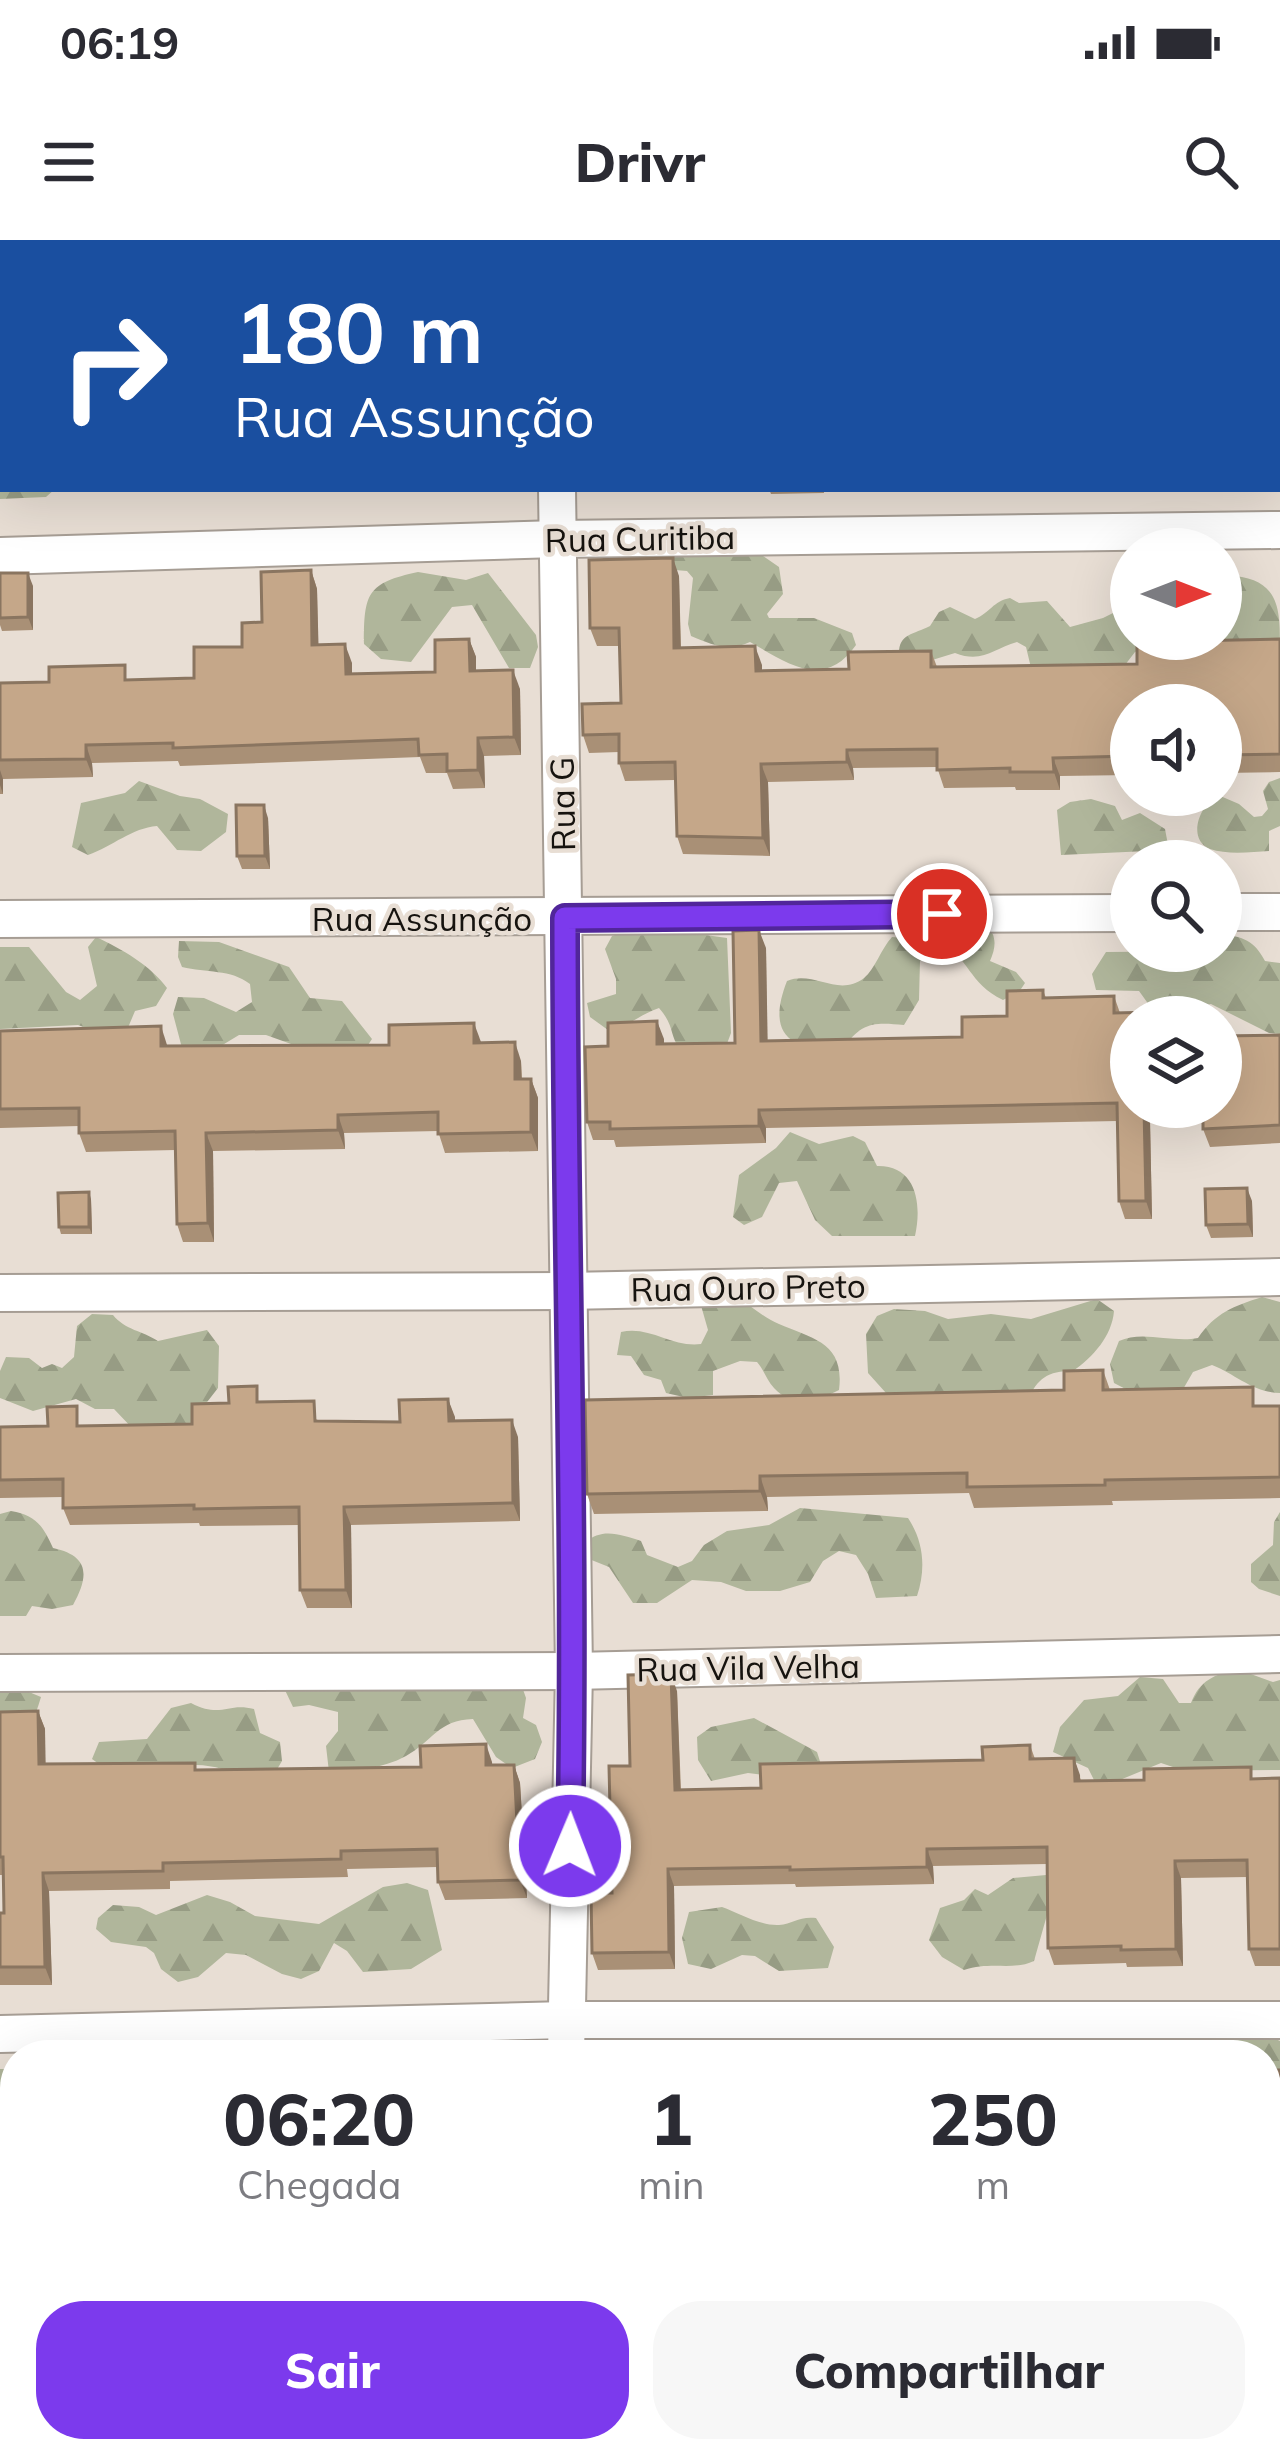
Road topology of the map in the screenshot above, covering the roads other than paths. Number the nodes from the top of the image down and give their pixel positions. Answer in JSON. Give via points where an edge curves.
{"nodes":[{"id":1,"x":557,"y":492,"type":"edge"},
{"id":2,"x":1280,"y":530,"type":"edge"},
{"id":3,"x":557,"y":539,"type":"junction"},
{"id":4,"x":0,"y":556,"type":"edge"},
{"id":5,"x":1280,"y":911,"type":"edge"},
{"id":6,"x":1242,"y":912,"type":"edge"},
{"id":7,"x":1110,"y":913,"type":"edge"},
{"id":8,"x":565,"y":918,"type":"junction"},
{"id":9,"x":0,"y":920,"type":"edge"},
{"id":10,"x":1280,"y":1277,"type":"edge"},
{"id":11,"x":566,"y":1291,"type":"junction"},
{"id":12,"x":0,"y":1293,"type":"edge"},
{"id":13,"x":1280,"y":1654,"type":"edge"},
{"id":14,"x":574,"y":1671,"type":"junction"},
{"id":15,"x":0,"y":1673,"type":"edge"},
{"id":16,"x":1280,"y":2020,"type":"edge"},
{"id":17,"x":0,"y":2034,"type":"edge"},
{"id":18,"x":566,"y":2038,"type":"edge"}],
"edges":[{"from":1,"to":3,"type":"street","name":"Rua G"},
{"from":2,"to":3,"type":"street","name":"Rua Curitiba"},
{"from":3,"to":4,"type":"street","name":"Rua Curitiba"},
{"from":3,"to":8,"type":"street","name":"Rua G"},
{"from":5,"to":6,"type":"street"},
{"from":7,"to":8,"type":"street","name":"Rua Assunção"},
{"from":8,"to":9,"type":"street","name":"Rua Assunção"},
{"from":8,"to":11,"type":"street","name":"Rua G"},
{"from":10,"to":11,"type":"street","name":"Rua Ouro Preto"},
{"from":11,"to":12,"type":"street","name":"Rua Ouro Preto"},
{"from":11,"to":14,"type":"street","name":"Rua G"},
{"from":13,"to":14,"type":"street","name":"Rua Vila Velha"},
{"from":14,"to":15,"type":"street","name":"Rua Vila Velha"},
{"from":14,"to":18,"type":"street","name":"Rua G"},
{"from":16,"to":18,"type":"street"},
{"from":17,"to":18,"type":"street"}]}
